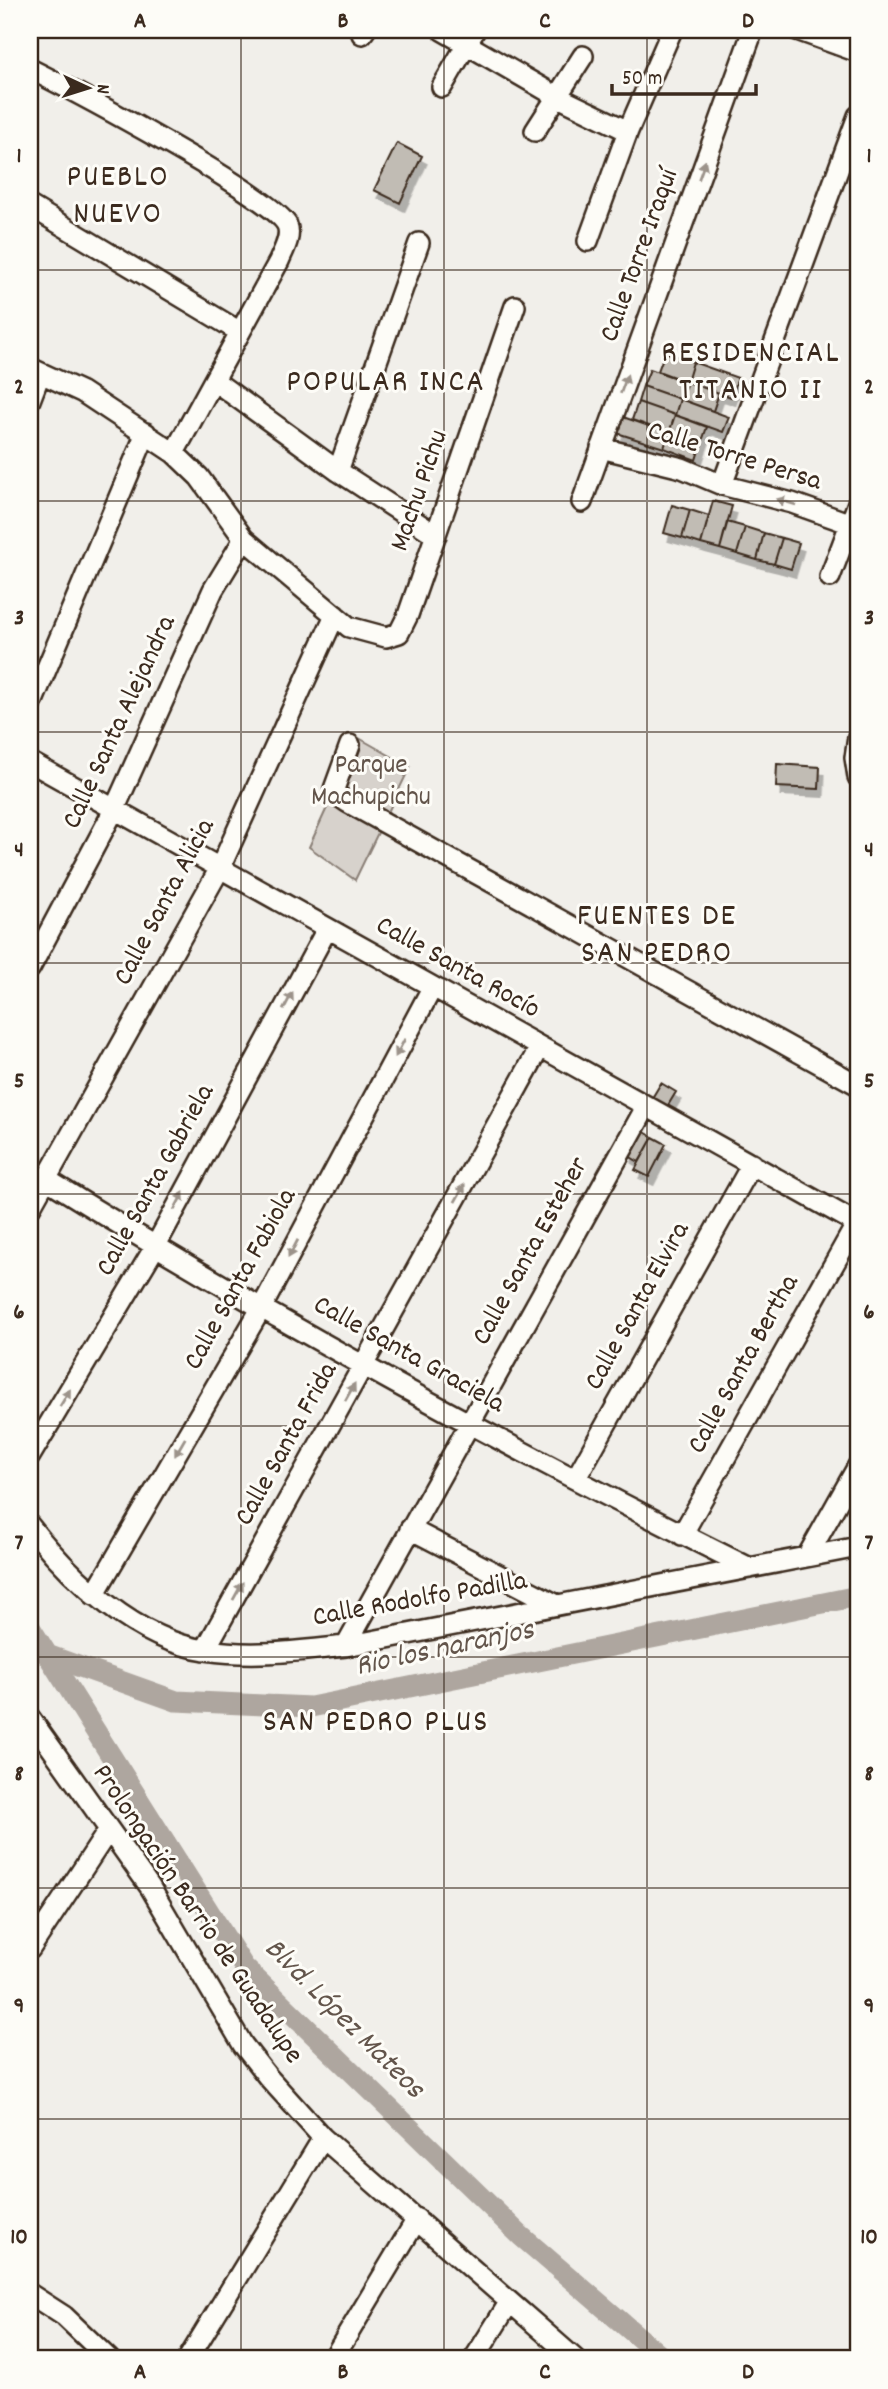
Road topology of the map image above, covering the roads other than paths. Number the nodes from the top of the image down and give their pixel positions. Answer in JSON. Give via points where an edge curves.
{"nodes":[{"id":1,"x":442,"y":30,"type":"edge"},
{"id":2,"x":672,"y":30,"type":"edge"},
{"id":3,"x":753,"y":30,"type":"edge"},
{"id":4,"x":797,"y":30,"type":"edge"},
{"id":5,"x":472,"y":36,"type":"edge"},
{"id":6,"x":858,"y":52,"type":"edge"},
{"id":7,"x":583,"y":56,"type":"dead end"},
{"id":8,"x":30,"y":69,"type":"edge"},
{"id":9,"x":442,"y":87,"type":"dead end"},
{"id":10,"x":556,"y":96,"type":"junction"},
{"id":11,"x":858,"y":116,"type":"edge"},
{"id":12,"x":535,"y":131,"type":"dead end"},
{"id":13,"x":628,"y":131,"type":"junction"},
{"id":14,"x":30,"y":206,"type":"edge"},
{"id":15,"x":588,"y":242,"type":"dead end"},
{"id":16,"x":419,"y":243,"type":"dead end"},
{"id":17,"x":514,"y":306,"type":"dead end"},
{"id":18,"x":240,"y":332,"type":"junction"},
{"id":19,"x":35,"y":371,"type":"edge"},
{"id":20,"x":216,"y":382,"type":"junction"},
{"id":21,"x":30,"y":400,"type":"edge"},
{"id":22,"x":146,"y":433,"type":"junction"},
{"id":23,"x":601,"y":448,"type":"junction"},
{"id":24,"x":174,"y":453,"type":"junction"},
{"id":25,"x":338,"y":471,"type":"junction"},
{"id":26,"x":722,"y":485,"type":"junction"},
{"id":27,"x":582,"y":502,"type":"dead end"},
{"id":28,"x":858,"y":503,"type":"edge"},
{"id":29,"x":851,"y":524,"type":"junction"},
{"id":30,"x":436,"y":535,"type":"junction"},
{"id":31,"x":244,"y":539,"type":"junction"},
{"id":32,"x":830,"y":577,"type":"dead end"},
{"id":33,"x":335,"y":615,"type":"junction"},
{"id":34,"x":30,"y":708,"type":"edge"},
{"id":35,"x":858,"y":737,"type":"edge"},
{"id":36,"x":350,"y":745,"type":"dead end"},
{"id":37,"x":30,"y":762,"type":"edge"},
{"id":38,"x":858,"y":777,"type":"edge"},
{"id":39,"x":115,"y":808,"type":"junction"},
{"id":40,"x":220,"y":868,"type":"junction"},
{"id":41,"x":327,"y":929,"type":"junction"},
{"id":42,"x":30,"y":968,"type":"edge"},
{"id":43,"x":432,"y":988,"type":"junction"},
{"id":44,"x":540,"y":1047,"type":"junction"},
{"id":45,"x":858,"y":1085,"type":"edge"},
{"id":46,"x":646,"y":1107,"type":"junction"},
{"id":47,"x":752,"y":1164,"type":"junction"},
{"id":48,"x":46,"y":1179,"type":"junction"},
{"id":49,"x":30,"y":1208,"type":"edge"},
{"id":50,"x":857,"y":1224,"type":"edge"},
{"id":51,"x":155,"y":1247,"type":"junction"},
{"id":52,"x":262,"y":1307,"type":"junction"},
{"id":53,"x":366,"y":1364,"type":"junction"},
{"id":54,"x":469,"y":1422,"type":"junction"},
{"id":55,"x":30,"y":1456,"type":"edge"},
{"id":56,"x":858,"y":1466,"type":"edge"},
{"id":57,"x":576,"y":1478,"type":"junction"},
{"id":58,"x":30,"y":1526,"type":"edge"},
{"id":59,"x":410,"y":1529,"type":"junction"},
{"id":60,"x":682,"y":1535,"type":"junction"},
{"id":61,"x":858,"y":1547,"type":"edge"},
{"id":62,"x":808,"y":1555,"type":"junction"},
{"id":63,"x":750,"y":1568,"type":"junction"},
{"id":64,"x":94,"y":1595,"type":"junction"},
{"id":65,"x":557,"y":1605,"type":"junction"},
{"id":66,"x":346,"y":1646,"type":"junction"},
{"id":67,"x":205,"y":1650,"type":"junction"},
{"id":68,"x":30,"y":1718,"type":"edge"},
{"id":69,"x":108,"y":1831,"type":"junction"},
{"id":70,"x":30,"y":1949,"type":"edge"},
{"id":71,"x":323,"y":2138,"type":"junction"},
{"id":72,"x":417,"y":2220,"type":"junction"},
{"id":73,"x":30,"y":2294,"type":"edge"},
{"id":74,"x":509,"y":2303,"type":"junction"},
{"id":75,"x":110,"y":2359,"type":"edge"},
{"id":76,"x":188,"y":2359,"type":"edge"},
{"id":77,"x":333,"y":2359,"type":"edge"},
{"id":78,"x":474,"y":2359,"type":"edge"},
{"id":79,"x":575,"y":2359,"type":"edge"}],
"edges":[{"from":1,"to":5,"type":"street"},
{"from":2,"to":13,"type":"street"},
{"from":23,"to":3,"type":"street","name":"Calle Torre Iraquí","one_way":true},
{"from":4,"to":6,"type":"street"},
{"from":5,"to":9,"type":"street"},
{"from":5,"to":10,"type":"street"},
{"from":7,"to":10,"type":"street"},
{"from":8,"to":18,"type":"street","via":[[112,111],[274,211],[286,224],[289,233],[279,261]]},
{"from":10,"to":12,"type":"street"},
{"from":10,"to":13,"type":"street"},
{"from":11,"to":26,"type":"street"},
{"from":13,"to":15,"type":"street"},
{"from":14,"to":18,"type":"street"},
{"from":16,"to":25,"type":"street"},
{"from":17,"to":30,"type":"street","name":"Machu Pichu"},
{"from":18,"to":20,"type":"street"},
{"from":19,"to":21,"type":"street"},
{"from":19,"to":22,"type":"street","via":[[82,391]]},
{"from":20,"to":24,"type":"street"},
{"from":20,"to":25,"type":"street"},
{"from":22,"to":24,"type":"street"},
{"from":22,"to":34,"type":"street"},
{"from":23,"to":26,"type":"street","name":"Calle Torre Persa","via":[[682,468]]},
{"from":23,"to":27,"type":"street","name":"Calle Torre Iraquí"},
{"from":24,"to":31,"type":"street","via":[[199,477]]},
{"from":25,"to":30,"type":"street"},
{"from":29,"to":26,"type":"street","name":"Calle Torre Persa","one_way":true},
{"from":28,"to":29,"type":"street"},
{"from":29,"to":32,"type":"street"},
{"from":30,"to":33,"type":"street","name":"Machu Pichu","via":[[399,633],[386,637],[349,627]]},
{"from":31,"to":33,"type":"street"},
{"from":31,"to":39,"type":"street","name":"Calle Santa Alejandra","via":[[214,590]]},
{"from":33,"to":40,"type":"street","name":"Calle Santa Alicia"},
{"from":35,"to":38,"type":"street"},
{"from":36,"to":45,"type":"street","via":[[334,789],[347,802]]},
{"from":37,"to":39,"type":"street","name":"Calle Santa Rocío"},
{"from":39,"to":40,"type":"street","name":"Calle Santa Rocío"},
{"from":39,"to":42,"type":"street","name":"Calle Santa Alejandra"},
{"from":40,"to":41,"type":"street","name":"Calle Santa Rocío"},
{"from":40,"to":48,"type":"street","name":"Calle Santa Alicia"},
{"from":41,"to":43,"type":"street","name":"Calle Santa Rocío"},
{"from":51,"to":41,"type":"street","name":"Calle Santa Gabriela","one_way":true},
{"from":43,"to":44,"type":"street","name":"Calle Santa Rocío"},
{"from":43,"to":52,"type":"street","name":"Calle Santa Fabiola","one_way":true},
{"from":44,"to":46,"type":"street","name":"Calle Santa Rocío"},
{"from":53,"to":44,"type":"street","name":"Calle Santa Frida","one_way":true},
{"from":46,"to":47,"type":"street","name":"Calle Santa Rocío"},
{"from":46,"to":54,"type":"street","name":"Calle Santa Esteher"},
{"from":47,"to":50,"type":"street","name":"Calle Santa Rocío"},
{"from":47,"to":57,"type":"street","name":"Calle Santa Elvira"},
{"from":48,"to":49,"type":"street","name":"Calle Santa Alicia"},
{"from":48,"to":51,"type":"street","name":"Calle Santa Graciela"},
{"from":50,"to":60,"type":"street","name":"Calle Santa Bertha"},
{"from":51,"to":52,"type":"street","name":"Calle Santa Graciela"},
{"from":55,"to":51,"type":"street","name":"Calle Santa Gabriela","one_way":true},
{"from":52,"to":53,"type":"street","name":"Calle Santa Graciela"},
{"from":52,"to":64,"type":"street","name":"Calle Santa Fabiola","one_way":true},
{"from":53,"to":54,"type":"street","name":"Calle Santa Graciela"},
{"from":67,"to":53,"type":"street","name":"Calle Santa Frida","one_way":true},
{"from":54,"to":57,"type":"street","name":"Calle Santa Graciela"},
{"from":54,"to":59,"type":"street","name":"Calle Santa Esteher"},
{"from":56,"to":62,"type":"street"},
{"from":57,"to":60,"type":"street","name":"Calle Santa Graciela"},
{"from":58,"to":64,"type":"street","name":"Calle Rodolfo Padilla"},
{"from":59,"to":65,"type":"street"},
{"from":59,"to":66,"type":"street","name":"Calle Santa Esteher"},
{"from":60,"to":63,"type":"street","name":"Calle Santa Graciela"},
{"from":61,"to":62,"type":"street","name":"Calle Rodolfo Padilla"},
{"from":62,"to":63,"type":"street","name":"Calle Rodolfo Padilla"},
{"from":63,"to":65,"type":"street","name":"Calle Rodolfo Padilla"},
{"from":64,"to":67,"type":"street","name":"Calle Rodolfo Padilla","via":[[159,1634]]},
{"from":65,"to":66,"type":"street","name":"Calle Rodolfo Padilla"},
{"from":66,"to":67,"type":"street","name":"Calle Rodolfo Padilla","via":[[284,1653]]},
{"from":68,"to":69,"type":"street","name":"Prolongación Barrio de Guadalupe"},
{"from":69,"to":70,"type":"street"},
{"from":69,"to":71,"type":"street","name":"Prolongación Barrio de Guadalupe","via":[[150,1887],[243,2045]]},
{"from":71,"to":72,"type":"street","name":"Prolongación Barrio de Guadalupe"},
{"from":71,"to":76,"type":"street"},
{"from":72,"to":74,"type":"street","name":"Prolongación Barrio de Guadalupe"},
{"from":72,"to":77,"type":"street"},
{"from":73,"to":75,"type":"street","via":[[64,2316]]},
{"from":74,"to":78,"type":"street"},
{"from":74,"to":79,"type":"street","name":"Prolongación Barrio de Guadalupe"}]}
